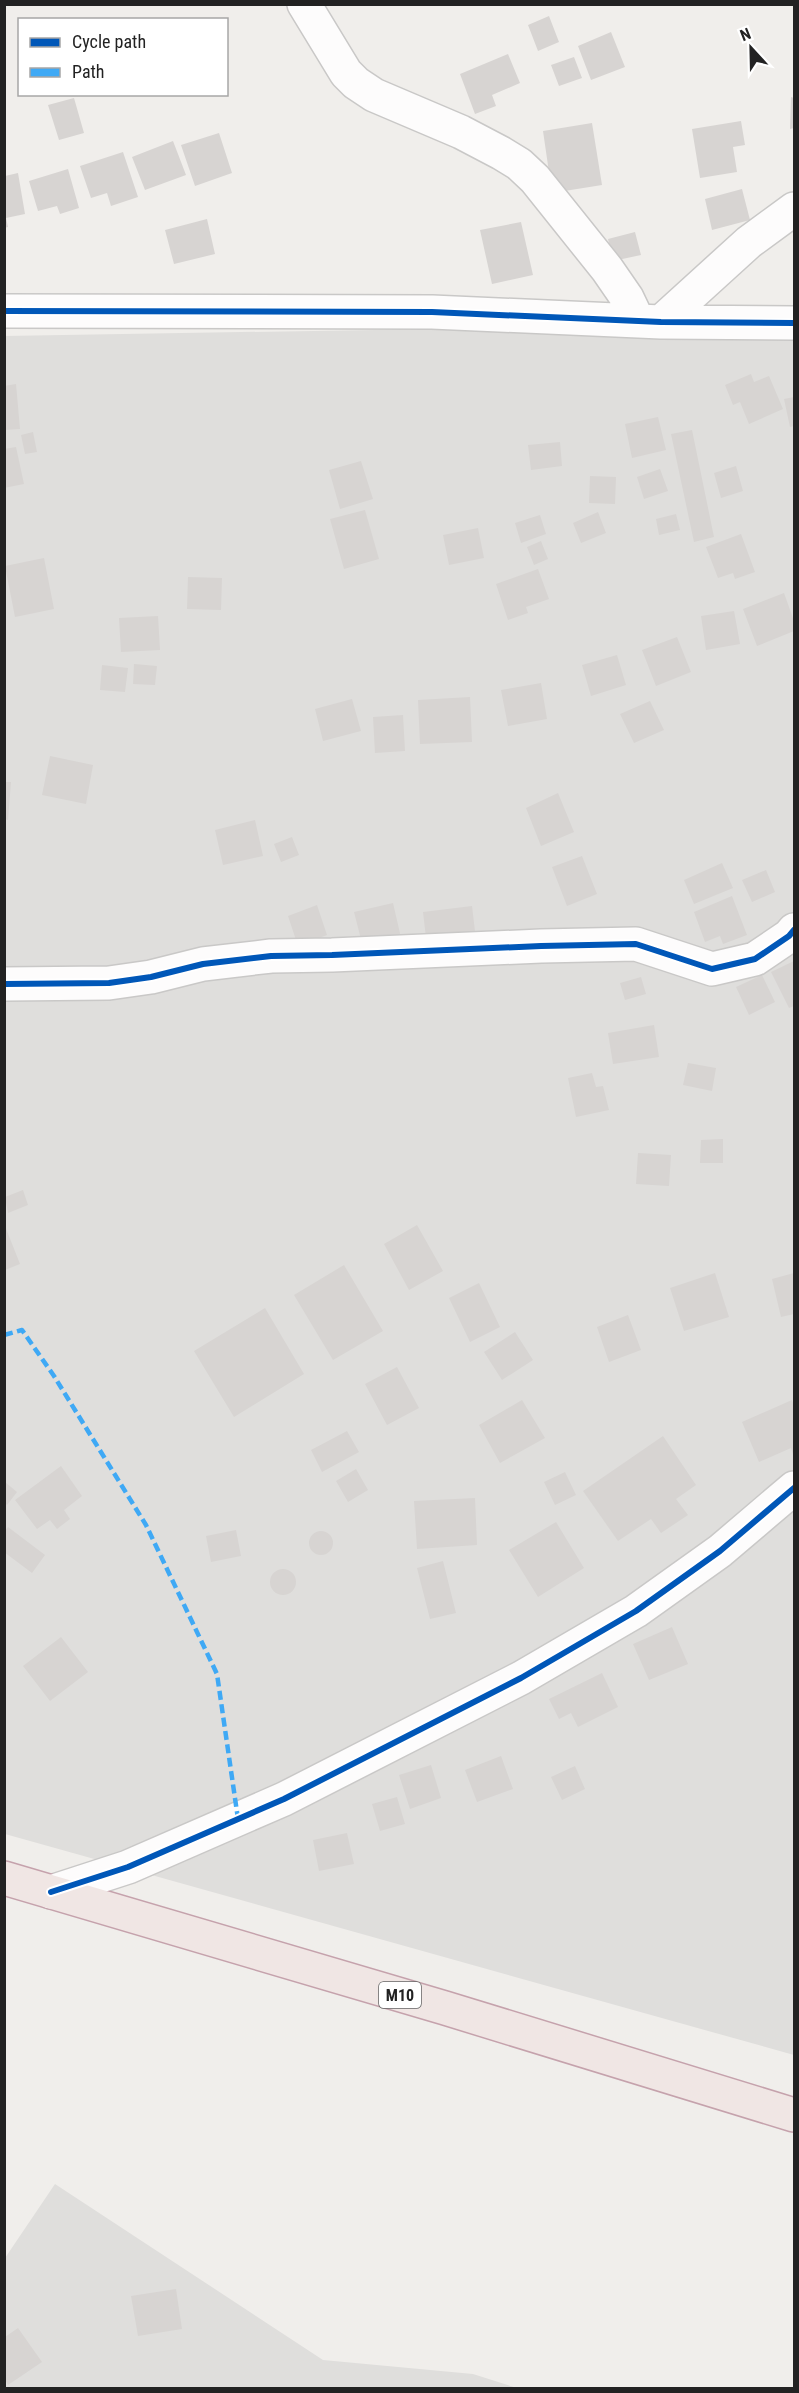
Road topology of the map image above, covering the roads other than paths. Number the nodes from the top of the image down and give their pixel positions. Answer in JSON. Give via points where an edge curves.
{"nodes":[{"id":1,"x":304,"y":4,"type":"edge"},
{"id":2,"x":795,"y":209,"type":"edge"},
{"id":3,"x":4,"y":311,"type":"edge"},
{"id":4,"x":649,"y":321,"type":"junction"},
{"id":5,"x":795,"y":323,"type":"edge"},
{"id":6,"x":795,"y":930,"type":"edge"},
{"id":7,"x":4,"y":984,"type":"edge"},
{"id":8,"x":795,"y":1488,"type":"edge"},
{"id":9,"x":4,"y":1878,"type":"edge"},
{"id":10,"x":51,"y":1892,"type":"junction"},
{"id":11,"x":795,"y":2115,"type":"edge"}],
"edges":[{"from":1,"to":4,"type":"street","via":[[356,83],[519,164]]},
{"from":2,"to":4,"type":"street"},
{"from":3,"to":4,"type":"street","via":[[432,312]]},
{"from":4,"to":5,"type":"street"},
{"from":6,"to":7,"type":"street","via":[[755,959],[712,969],[636,944],[271,956],[203,964],[109,983]]},
{"from":8,"to":10,"type":"street","via":[[720,1551],[636,1611],[521,1678],[284,1799],[128,1867]]},
{"from":9,"to":10,"type":"highway","number":"M10"},
{"from":10,"to":11,"type":"highway","number":"M10"}]}
